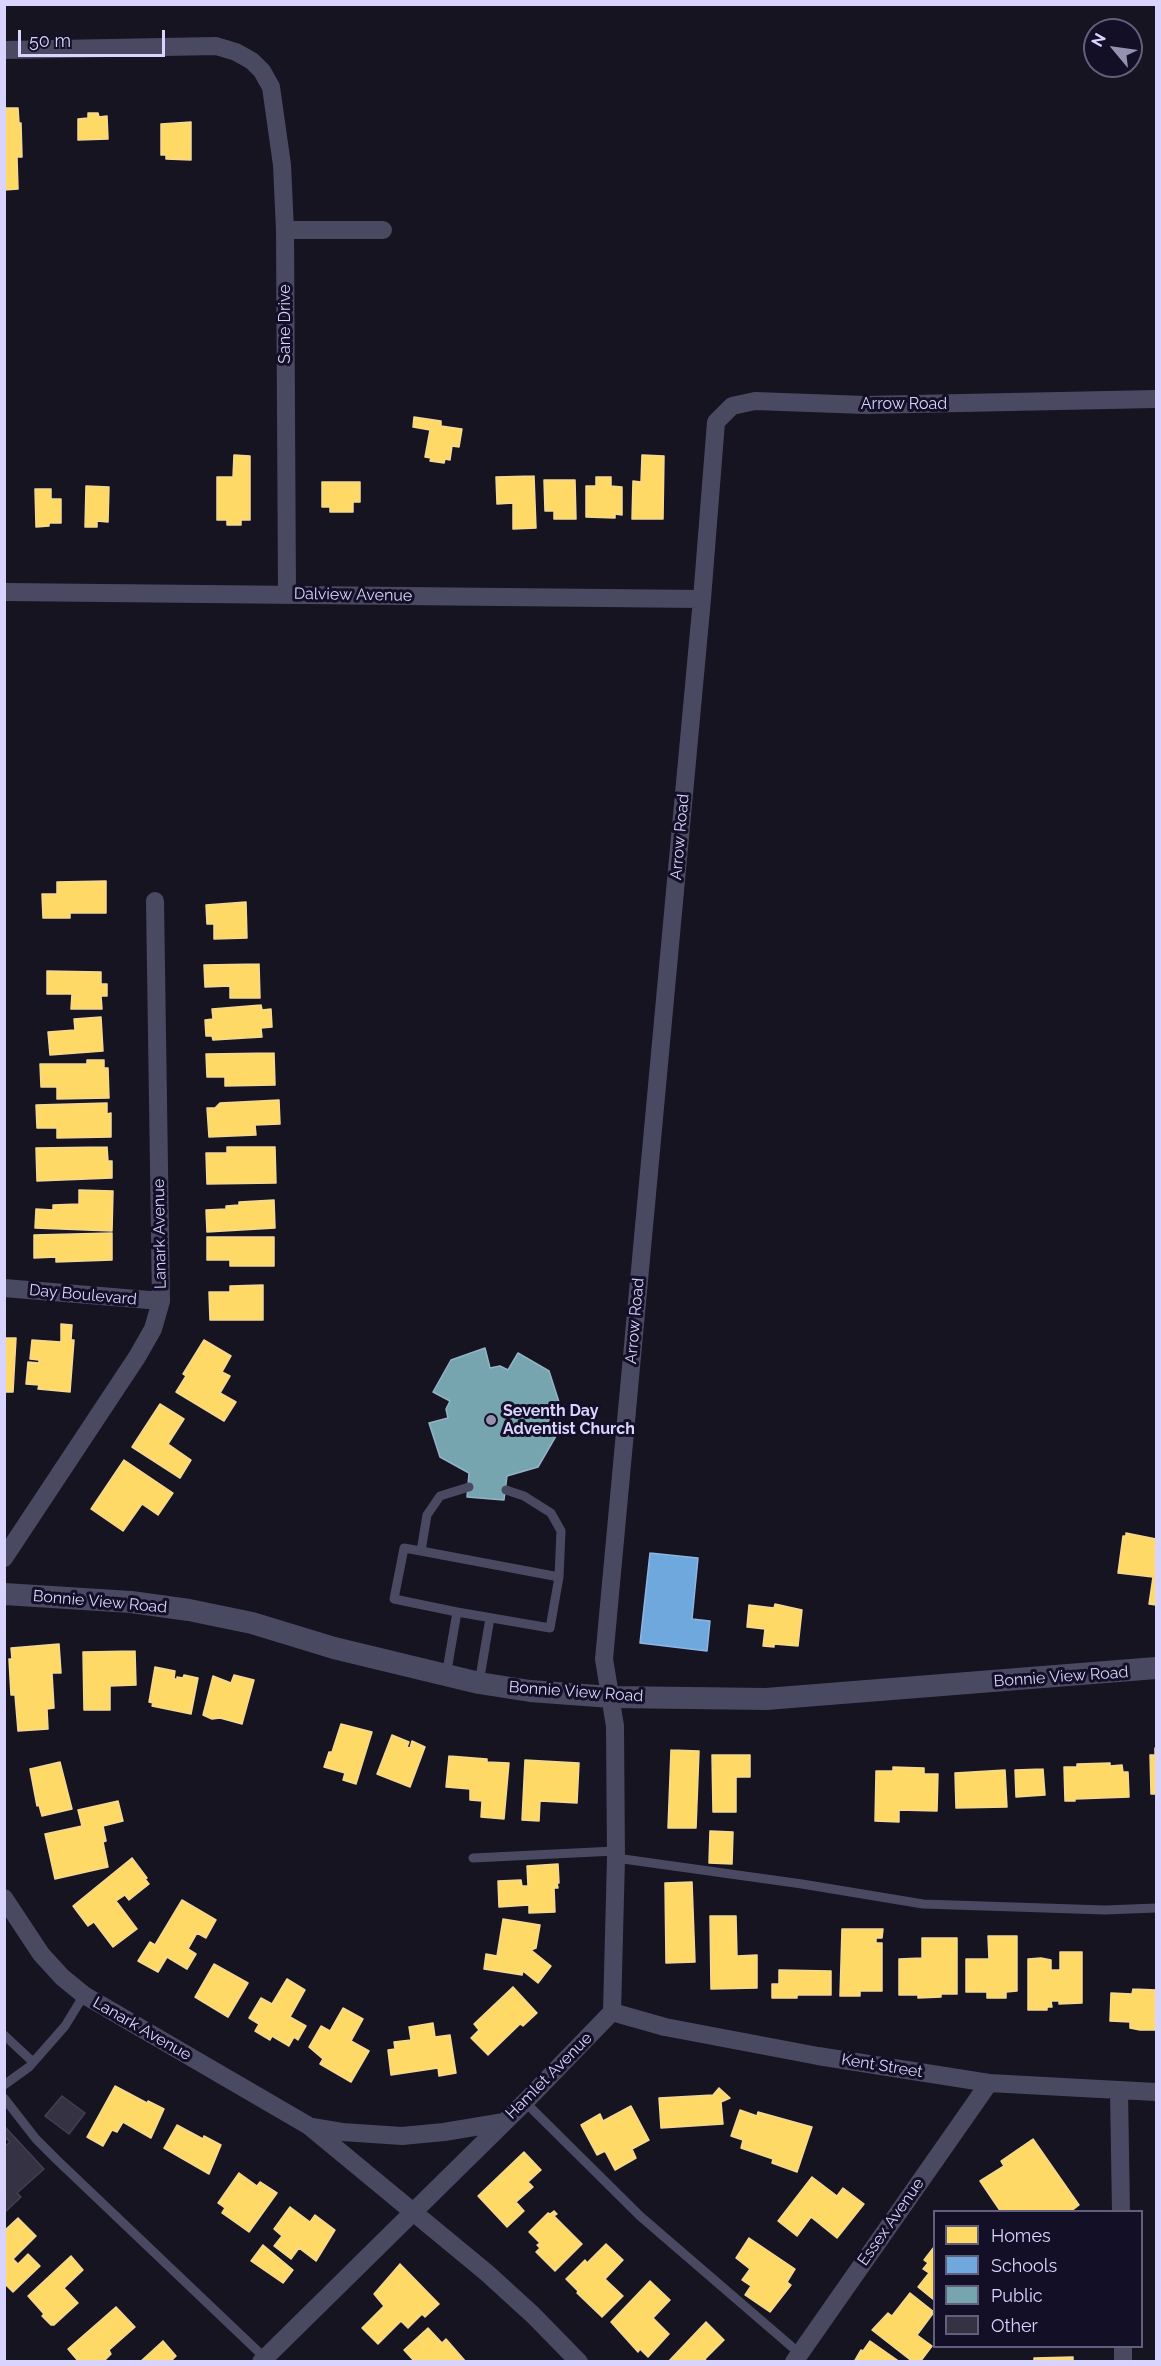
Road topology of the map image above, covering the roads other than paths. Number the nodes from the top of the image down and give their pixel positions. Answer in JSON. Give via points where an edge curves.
{"nodes":[{"id":1,"x":4,"y":50,"type":"edge"},
{"id":2,"x":285,"y":230,"type":"junction"},
{"id":3,"x":383,"y":230,"type":"dead end"},
{"id":4,"x":1156,"y":399,"type":"edge"},
{"id":5,"x":4,"y":592,"type":"edge"},
{"id":6,"x":287,"y":594,"type":"junction"},
{"id":7,"x":702,"y":598,"type":"junction"},
{"id":8,"x":154,"y":901,"type":"dead end"},
{"id":9,"x":4,"y":1288,"type":"edge"},
{"id":10,"x":161,"y":1301,"type":"junction"},
{"id":11,"x":469,"y":1487,"type":"dead end"},
{"id":12,"x":506,"y":1490,"type":"dead end"},
{"id":13,"x":422,"y":1551,"type":"junction"},
{"id":14,"x":4,"y":1558,"type":"edge"},
{"id":15,"x":560,"y":1577,"type":"junction"},
{"id":16,"x":4,"y":1594,"type":"edge"},
{"id":17,"x":457,"y":1612,"type":"junction"},
{"id":18,"x":490,"y":1618,"type":"junction"},
{"id":19,"x":1156,"y":1668,"type":"edge"},
{"id":20,"x":446,"y":1676,"type":"junction"},
{"id":21,"x":479,"y":1683,"type":"junction"},
{"id":22,"x":611,"y":1697,"type":"junction"},
{"id":23,"x":615,"y":1854,"type":"junction"},
{"id":24,"x":473,"y":1858,"type":"dead end"},
{"id":25,"x":4,"y":1898,"type":"edge"},
{"id":26,"x":1156,"y":1908,"type":"edge"},
{"id":27,"x":84,"y":1995,"type":"junction"},
{"id":28,"x":612,"y":2012,"type":"junction"},
{"id":29,"x":4,"y":2035,"type":"edge"},
{"id":30,"x":33,"y":2062,"type":"junction"},
{"id":31,"x":989,"y":2083,"type":"junction"},
{"id":32,"x":4,"y":2085,"type":"edge"},
{"id":33,"x":1119,"y":2091,"type":"junction"},
{"id":34,"x":1156,"y":2092,"type":"edge"},
{"id":35,"x":4,"y":2098,"type":"edge"},
{"id":36,"x":525,"y":2102,"type":"junction"},
{"id":37,"x":504,"y":2122,"type":"junction"},
{"id":38,"x":309,"y":2126,"type":"junction"},
{"id":39,"x":1121,"y":2210,"type":"edge"},
{"id":40,"x":412,"y":2211,"type":"junction"},
{"id":41,"x":797,"y":2357,"type":"edge"},
{"id":42,"x":263,"y":2360,"type":"edge"},
{"id":43,"x":579,"y":2361,"type":"edge"}],
"edges":[{"from":1,"to":2,"type":"street","name":"Sane Drive","via":[[216,46],[252,61],[272,87]]},
{"from":2,"to":3,"type":"street"},
{"from":2,"to":6,"type":"street","name":"Sane Drive"},
{"from":4,"to":7,"type":"street","name":"Arrow Road","via":[[865,405],[755,400],[732,406],[716,422],[713,439]]},
{"from":5,"to":6,"type":"street","name":"Dalview Avenue"},
{"from":6,"to":7,"type":"street","name":"Dalview Avenue"},
{"from":7,"to":22,"type":"street","name":"Arrow Road","via":[[604,1659]]},
{"from":8,"to":10,"type":"street","name":"Lanark Avenue"},
{"from":9,"to":10,"type":"street","name":"Day Boulevard"},
{"from":10,"to":14,"type":"street","name":"Lanark Avenue","via":[[153,1329],[137,1357]]},
{"from":11,"to":13,"type":"lane","via":[[440,1496],[427,1515]]},
{"from":12,"to":15,"type":"lane","via":[[551,1513],[561,1531]]},
{"from":13,"to":15,"type":"lane"},
{"from":13,"to":17,"type":"lane","via":[[404,1548],[394,1599]]},
{"from":15,"to":18,"type":"lane","via":[[550,1628]]},
{"from":16,"to":20,"type":"street","name":"Bonnie View Road","via":[[189,1610],[252,1623]]},
{"from":17,"to":18,"type":"lane"},
{"from":17,"to":20,"type":"lane"},
{"from":18,"to":21,"type":"lane"},
{"from":19,"to":22,"type":"street","name":"Bonnie View Road","via":[[766,1699]]},
{"from":20,"to":21,"type":"street","name":"Bonnie View Road"},
{"from":21,"to":22,"type":"street","name":"Bonnie View Road"},
{"from":22,"to":23,"type":"street","via":[[615,1726]]},
{"from":23,"to":24,"type":"lane"},
{"from":23,"to":26,"type":"lane","via":[[923,1904]]},
{"from":23,"to":28,"type":"street"},
{"from":25,"to":27,"type":"street","name":"Lanark Avenue","via":[[41,1954]]},
{"from":27,"to":30,"type":"lane","via":[[65,2026]]},
{"from":27,"to":38,"type":"street","name":"Lanark Avenue"},
{"from":28,"to":31,"type":"street","name":"Kent Street","via":[[665,2027],[818,2056]]},
{"from":28,"to":36,"type":"street","name":"Hamlet Avenue"},
{"from":29,"to":30,"type":"lane"},
{"from":30,"to":32,"type":"lane"},
{"from":31,"to":33,"type":"street","name":"Kent Street"},
{"from":31,"to":41,"type":"street","name":"Essex Avenue"},
{"from":33,"to":34,"type":"street","name":"Kent Street"},
{"from":33,"to":39,"type":"street"},
{"from":35,"to":42,"type":"lane","via":[[36,2139]]},
{"from":36,"to":37,"type":"street","name":"Hamlet Avenue"},
{"from":36,"to":41,"type":"lane","via":[[640,2216]]},
{"from":37,"to":38,"type":"street","name":"Lanark Avenue","via":[[402,2136]]},
{"from":37,"to":40,"type":"street","name":"Hamlet Avenue"},
{"from":38,"to":40,"type":"street","name":"Lanark Avenue"},
{"from":40,"to":42,"type":"street","name":"Hamlet Avenue"},
{"from":40,"to":43,"type":"street","name":"Lanark Avenue","via":[[533,2315]]}]}
